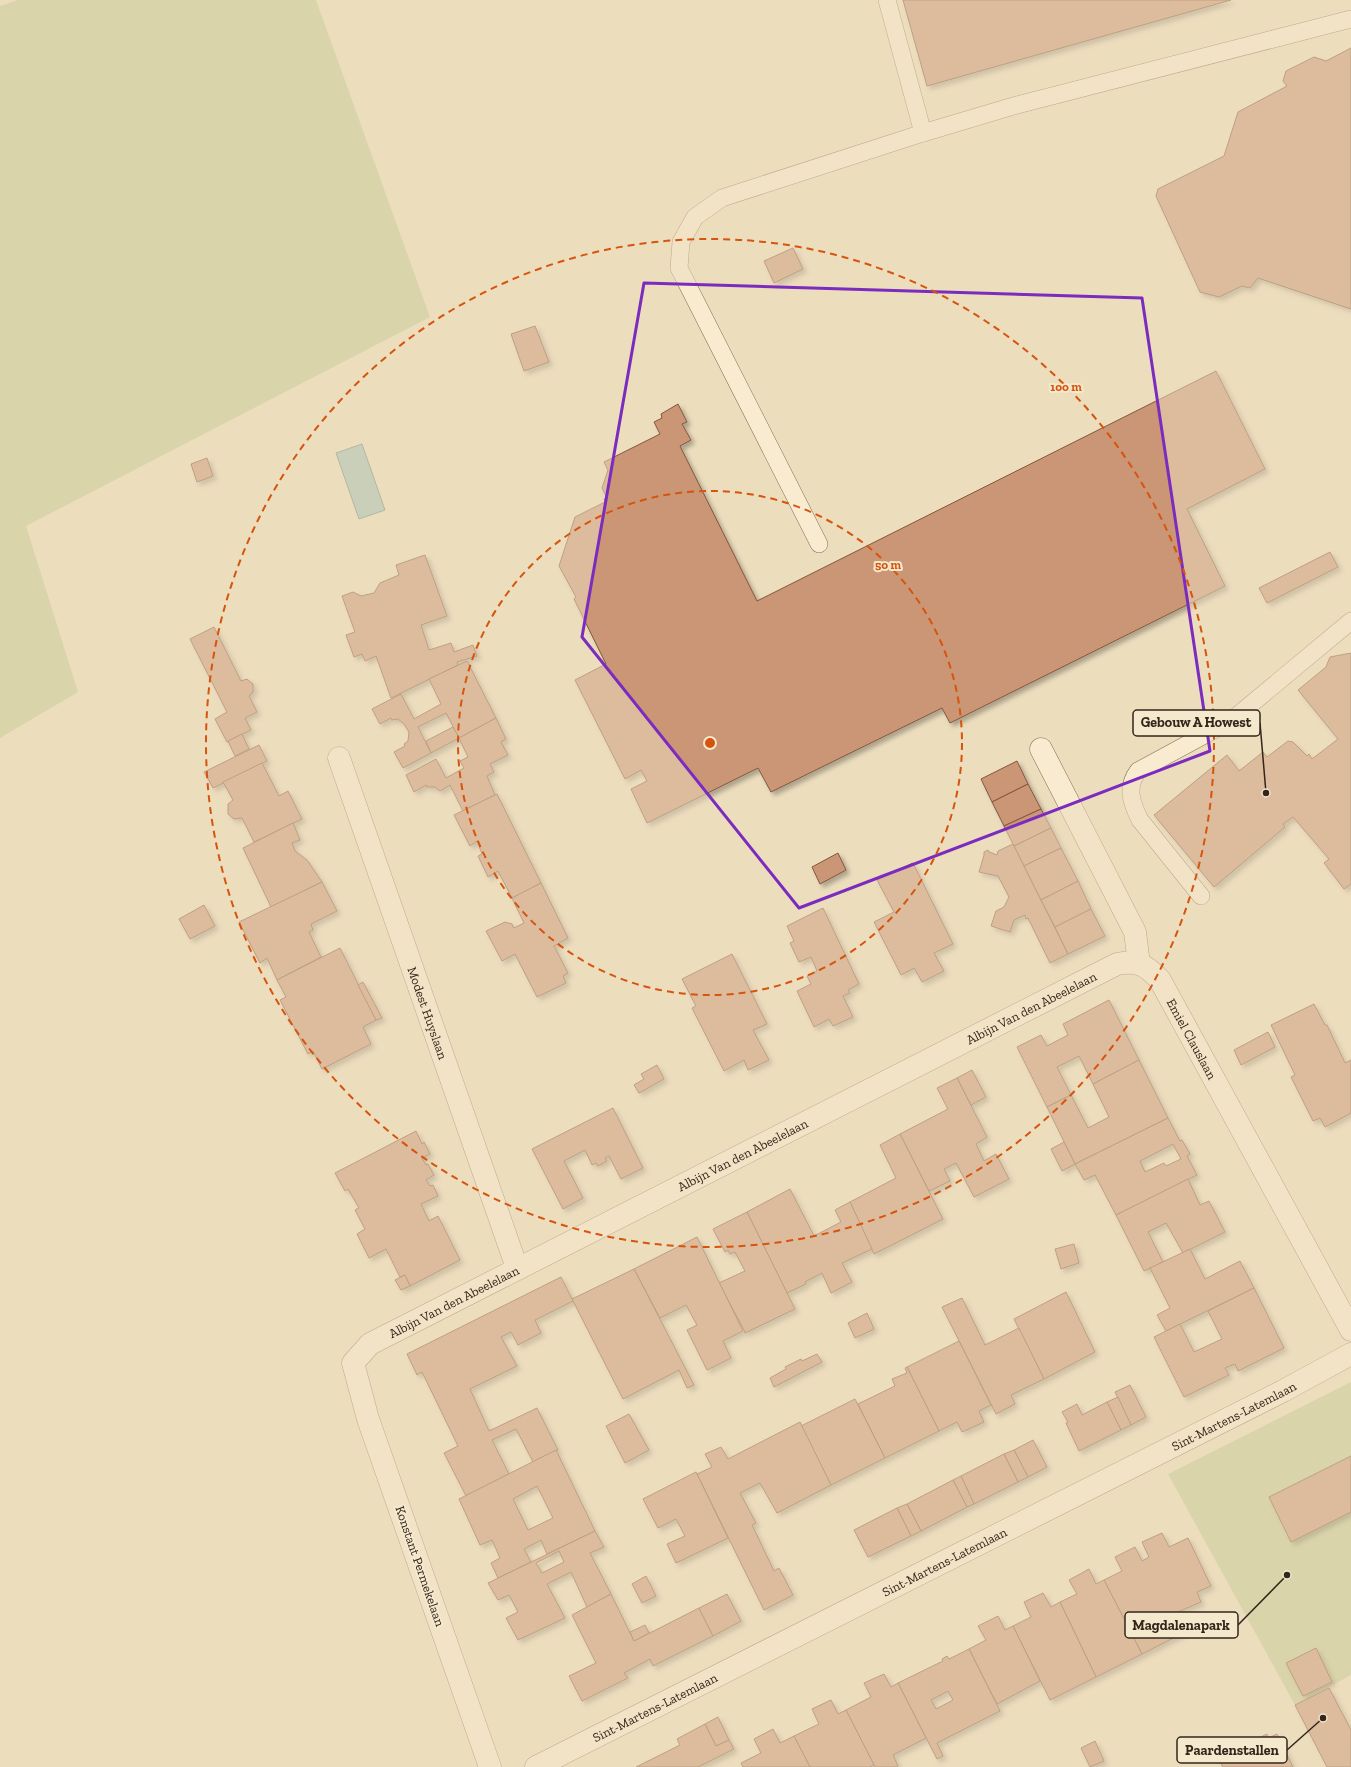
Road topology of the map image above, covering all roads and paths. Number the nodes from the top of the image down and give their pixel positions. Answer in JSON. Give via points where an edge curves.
{"nodes":[{"id":1,"x":887,"y":0,"type":"edge"},
{"id":2,"x":1351,"y":19,"type":"edge"},
{"id":3,"x":923,"y":133,"type":"junction"},
{"id":4,"x":819,"y":544,"type":"dead end"},
{"id":5,"x":1351,"y":621,"type":"edge"},
{"id":6,"x":1041,"y":749,"type":"dead end"},
{"id":7,"x":339,"y":758,"type":"dead end"},
{"id":8,"x":1201,"y":896,"type":"dead end"},
{"id":9,"x":1139,"y":964,"type":"junction"},
{"id":10,"x":518,"y":1268,"type":"junction"},
{"id":11,"x":1351,"y":1330,"type":"edge"},
{"id":12,"x":1351,"y":1354,"type":"edge"},
{"id":13,"x":353,"y":1364,"type":"joint"},
{"id":14,"x":490,"y":1767,"type":"edge"},
{"id":15,"x":536,"y":1767,"type":"edge"}],
"edges":[{"from":1,"to":3,"type":"lane"},
{"from":2,"to":3,"type":"lane"},
{"from":3,"to":4,"type":"lane","via":[[722,198],[695,217],[681,242],[679,268]]},
{"from":5,"to":8,"type":"lane","via":[[1232,720],[1138,771],[1132,779],[1132,806],[1140,820]]},
{"from":6,"to":9,"type":"street","via":[[1136,932]]},
{"from":7,"to":10,"type":"street","name":"Modest Huyslaan"},
{"from":9,"to":10,"type":"street","name":"Albijn Van den Abeelelaan","via":[[1117,964]]},
{"from":9,"to":11,"type":"street","name":"Emiel Clauslaan","via":[[1150,969],[1160,980]]},
{"from":10,"to":13,"type":"street","name":"Albijn Van den Abeelelaan","via":[[370,1344]]},
{"from":12,"to":15,"type":"street","name":"Sint-Martens-Latemlaan","via":[[1283,1391]]},
{"from":13,"to":14,"type":"street","name":"Konstant Permekelaan","via":[[368,1419]]}]}
